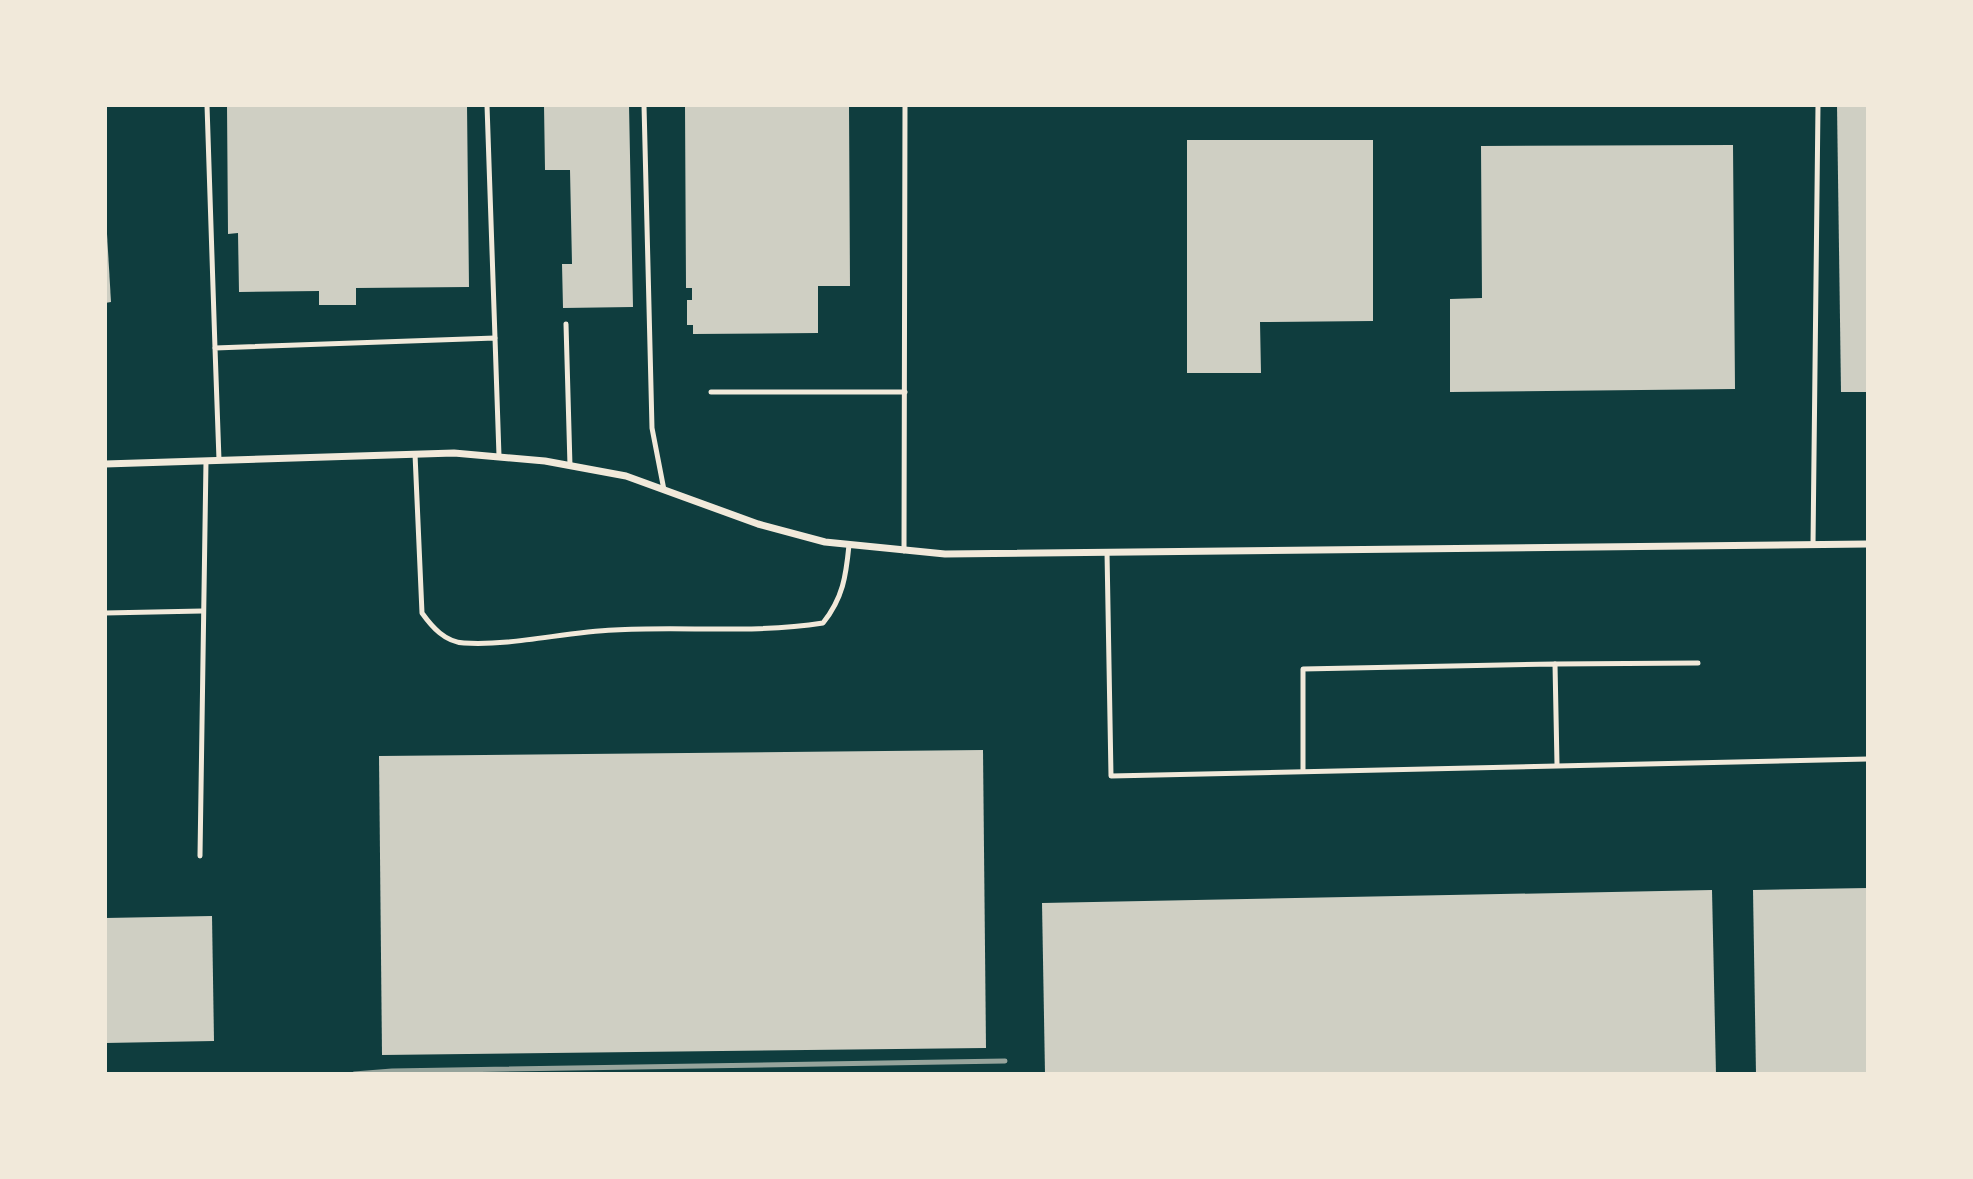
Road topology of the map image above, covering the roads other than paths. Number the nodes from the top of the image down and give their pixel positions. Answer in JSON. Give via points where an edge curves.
{"nodes":[{"id":1,"x":207,"y":105,"type":"edge"},
{"id":2,"x":487,"y":105,"type":"edge"},
{"id":3,"x":644,"y":105,"type":"edge"},
{"id":4,"x":905,"y":105,"type":"edge"},
{"id":5,"x":1818,"y":105,"type":"edge"},
{"id":6,"x":566,"y":324,"type":"dead end"},
{"id":7,"x":495,"y":338,"type":"junction"},
{"id":8,"x":215,"y":348,"type":"junction"},
{"id":9,"x":711,"y":392,"type":"dead end"},
{"id":10,"x":905,"y":392,"type":"junction"},
{"id":11,"x":415,"y":454,"type":"junction"},
{"id":12,"x":499,"y":456,"type":"junction"},
{"id":13,"x":219,"y":460,"type":"junction"},
{"id":14,"x":206,"y":461,"type":"junction"},
{"id":15,"x":105,"y":464,"type":"edge"},
{"id":16,"x":570,"y":466,"type":"junction"},
{"id":17,"x":664,"y":489,"type":"junction"},
{"id":18,"x":1868,"y":544,"type":"edge"},
{"id":19,"x":849,"y":545,"type":"junction"},
{"id":20,"x":1814,"y":545,"type":"junction"},
{"id":21,"x":904,"y":551,"type":"junction"},
{"id":22,"x":1107,"y":552,"type":"junction"},
{"id":23,"x":202,"y":611,"type":"junction"},
{"id":24,"x":105,"y":613,"type":"edge"},
{"id":25,"x":1698,"y":663,"type":"dead end"},
{"id":26,"x":1555,"y":664,"type":"junction"},
{"id":27,"x":1868,"y":759,"type":"edge"},
{"id":28,"x":1557,"y":764,"type":"junction"},
{"id":29,"x":1303,"y":771,"type":"junction"},
{"id":30,"x":200,"y":856,"type":"dead end"}],
"edges":[{"from":1,"to":8,"type":"lane"},
{"from":2,"to":7,"type":"lane"},
{"from":3,"to":17,"type":"lane","via":[[652,428]]},
{"from":4,"to":10,"type":"lane"},
{"from":5,"to":20,"type":"lane"},
{"from":6,"to":16,"type":"lane"},
{"from":7,"to":8,"type":"lane"},
{"from":7,"to":12,"type":"lane"},
{"from":8,"to":13,"type":"lane"},
{"from":9,"to":10,"type":"lane"},
{"from":10,"to":21,"type":"lane"},
{"from":11,"to":12,"type":"street"},
{"from":11,"to":13,"type":"street"},
{"from":11,"to":19,"type":"lane","via":[[422,613],[436,632],[461,643],[641,628],[742,631],[823,623],[837,606],[846,581]]},
{"from":12,"to":16,"type":"street"},
{"from":13,"to":14,"type":"street"},
{"from":14,"to":15,"type":"street"},
{"from":14,"to":23,"type":"lane"},
{"from":16,"to":17,"type":"street"},
{"from":17,"to":19,"type":"street","via":[[758,524]]},
{"from":18,"to":20,"type":"street"},
{"from":19,"to":21,"type":"street"},
{"from":20,"to":22,"type":"street"},
{"from":21,"to":22,"type":"street"},
{"from":22,"to":29,"type":"lane","via":[[1111,776]]},
{"from":23,"to":24,"type":"lane"},
{"from":23,"to":30,"type":"lane"},
{"from":25,"to":26,"type":"lane"},
{"from":26,"to":28,"type":"lane"},
{"from":26,"to":29,"type":"lane","via":[[1303,669]]},
{"from":27,"to":28,"type":"lane"},
{"from":28,"to":29,"type":"lane"}]}
